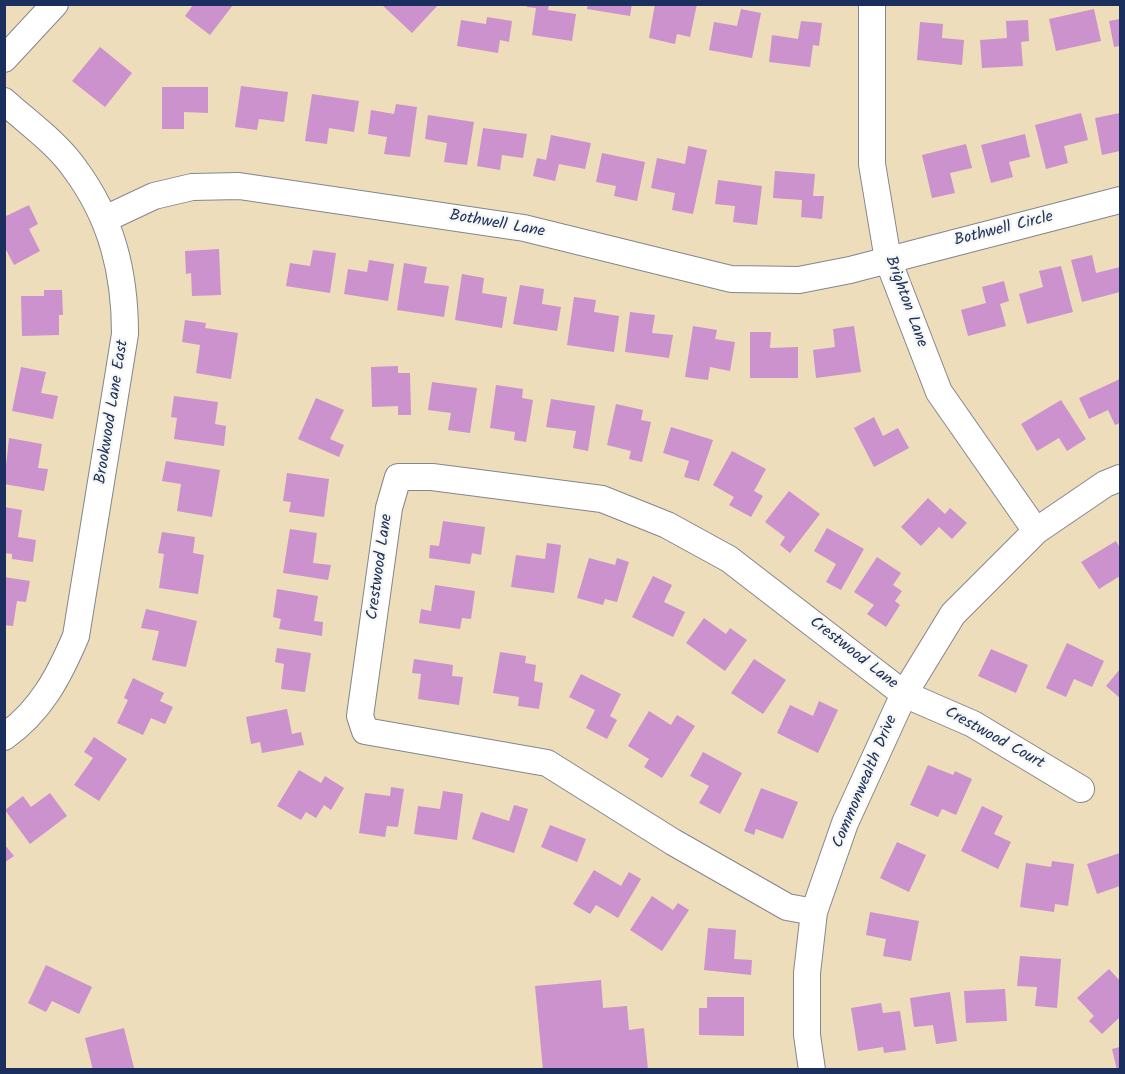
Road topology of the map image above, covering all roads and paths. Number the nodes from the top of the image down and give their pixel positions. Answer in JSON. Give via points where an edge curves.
{"nodes":[{"id":1,"x":55,"y":4,"type":"edge"},
{"id":2,"x":872,"y":4,"type":"edge"},
{"id":3,"x":4,"y":59,"type":"edge"},
{"id":4,"x":4,"y":101,"type":"edge"},
{"id":5,"x":1120,"y":200,"type":"edge"},
{"id":6,"x":105,"y":219,"type":"junction"},
{"id":7,"x":888,"y":260,"type":"junction"},
{"id":8,"x":1120,"y":478,"type":"edge"},
{"id":9,"x":1036,"y":531,"type":"junction"},
{"id":10,"x":904,"y":694,"type":"junction"},
{"id":11,"x":4,"y":737,"type":"edge"},
{"id":12,"x":1081,"y":789,"type":"dead end"},
{"id":13,"x":814,"y":912,"type":"junction"},
{"id":14,"x":812,"y":1070,"type":"edge"}],
"edges":[{"from":1,"to":3,"type":"street"},
{"from":2,"to":7,"type":"street","name":"Brighton Lane","via":[[872,164]]},
{"from":4,"to":6,"type":"street","name":"Brookwood Lane East","via":[[74,167]]},
{"from":5,"to":7,"type":"street","name":"Bothwell Circle"},
{"from":6,"to":7,"type":"street","name":"Bothwell Lane","via":[[154,196],[192,187],[239,186],[524,228],[731,279],[799,280]]},
{"from":6,"to":11,"type":"street","name":"Brookwood Lane East","via":[[125,293],[125,334],[76,636],[60,675],[42,701]]},
{"from":7,"to":9,"type":"street","name":"Brighton Lane","via":[[939,392]]},
{"from":8,"to":9,"type":"street","name":"Commonwealth Drive"},
{"from":9,"to":10,"type":"street","name":"Commonwealth Drive","via":[[953,614]]},
{"from":10,"to":12,"type":"street","name":"Crestwood Court","via":[[973,724]]},
{"from":10,"to":13,"type":"street","name":"Commonwealth Drive","via":[[845,823]]},
{"from":10,"to":13,"type":"street","name":"Crestwood Lane","via":[[729,559],[667,525],[602,499],[432,477],[398,477],[388,508],[360,716],[365,731],[547,763],[673,842],[788,907]]},
{"from":13,"to":14,"type":"street","name":"Commonwealth Drive","via":[[807,973],[807,1035]]}]}
